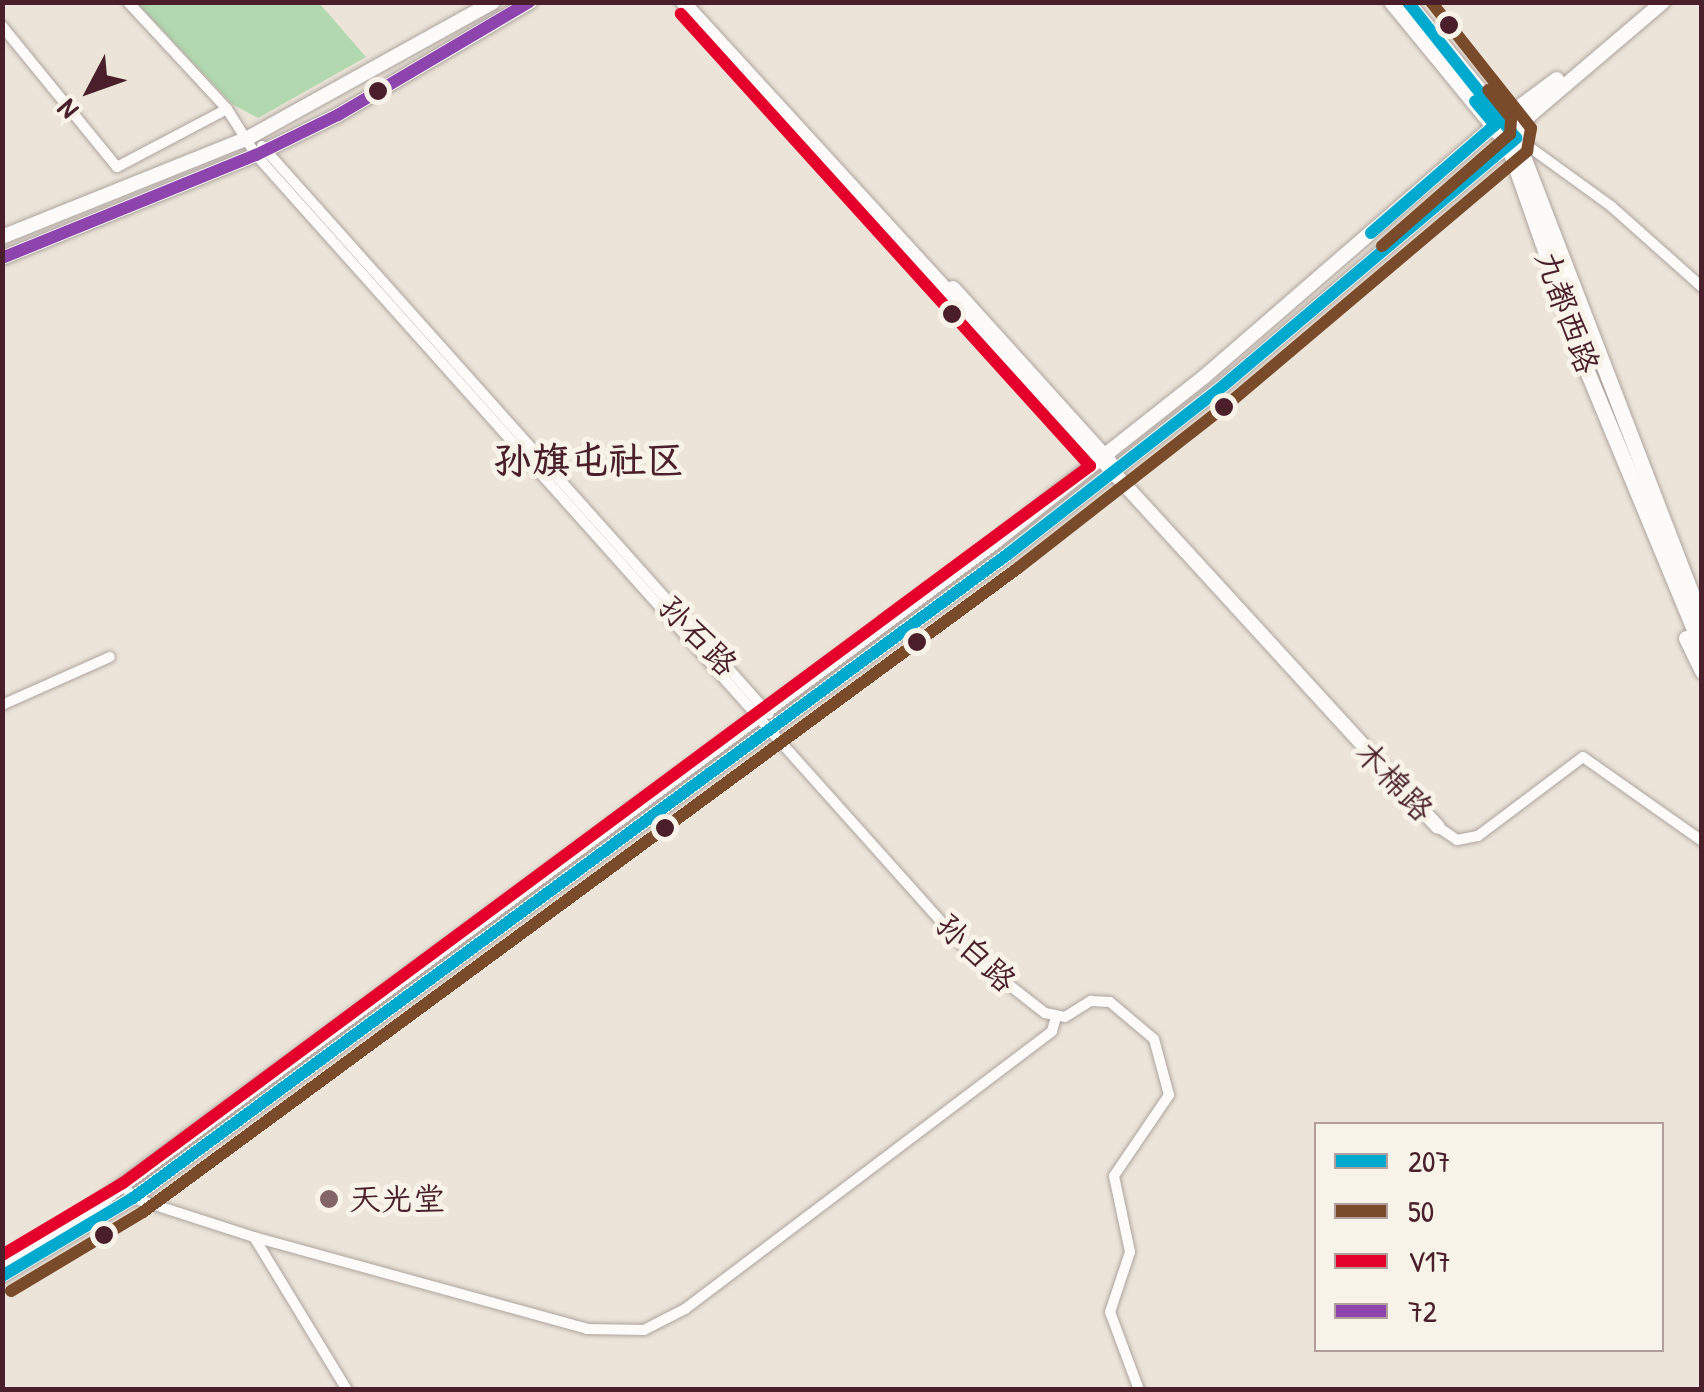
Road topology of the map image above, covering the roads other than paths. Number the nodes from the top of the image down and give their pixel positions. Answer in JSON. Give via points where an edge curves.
{"nodes":[{"id":1,"x":128,"y":2,"type":"edge"},
{"id":2,"x":493,"y":2,"type":"edge"},
{"id":3,"x":530,"y":2,"type":"edge"},
{"id":4,"x":683,"y":2,"type":"edge"},
{"id":5,"x":694,"y":2,"type":"edge"},
{"id":6,"x":1391,"y":2,"type":"edge"},
{"id":7,"x":1408,"y":2,"type":"edge"},
{"id":8,"x":1649,"y":2,"type":"edge"},
{"id":9,"x":1663,"y":2,"type":"edge"},
{"id":10,"x":2,"y":26,"type":"edge"},
{"id":11,"x":227,"y":110,"type":"junction"},
{"id":12,"x":1500,"y":121,"type":"junction"},
{"id":13,"x":248,"y":138,"type":"junction"},
{"id":14,"x":1512,"y":142,"type":"junction"},
{"id":15,"x":262,"y":152,"type":"junction"},
{"id":16,"x":2,"y":237,"type":"edge"},
{"id":17,"x":2,"y":258,"type":"edge"},
{"id":18,"x":1702,"y":287,"type":"edge"},
{"id":19,"x":1101,"y":459,"type":"junction"},
{"id":20,"x":1113,"y":472,"type":"junction"},
{"id":21,"x":1657,"y":516,"type":"junction"},
{"id":22,"x":1658,"y":554,"type":"junction"},
{"id":23,"x":1702,"y":600,"type":"edge"},
{"id":24,"x":1702,"y":621,"type":"edge"},
{"id":25,"x":1702,"y":648,"type":"edge"},
{"id":26,"x":110,"y":658,"type":"dead end"},
{"id":27,"x":1702,"y":671,"type":"edge"},
{"id":28,"x":2,"y":705,"type":"edge"},
{"id":29,"x":762,"y":714,"type":"junction"},
{"id":30,"x":773,"y":728,"type":"junction"},
{"id":31,"x":1438,"y":827,"type":"joint"},
{"id":32,"x":1702,"y":842,"type":"edge"},
{"id":33,"x":1056,"y":1017,"type":"junction"},
{"id":34,"x":128,"y":1192,"type":"junction"},
{"id":35,"x":254,"y":1236,"type":"junction"},
{"id":36,"x":2,"y":1260,"type":"edge"},
{"id":37,"x":2,"y":1276,"type":"edge"},
{"id":38,"x":346,"y":1390,"type":"edge"},
{"id":39,"x":1140,"y":1390,"type":"edge"}],
"edges":[{"from":1,"to":11,"type":"street","name":"孙石路"},
{"from":2,"to":13,"type":"main road"},
{"from":3,"to":15,"type":"main road"},
{"from":4,"to":19,"type":"main road","name":"木棉路"},
{"from":5,"to":19,"type":"main road","name":"木棉路"},
{"from":6,"to":12,"type":"main road","name":"九都西路"},
{"from":7,"to":12,"type":"main road","name":"九都西路"},
{"from":8,"to":12,"type":"main road"},
{"from":9,"to":14,"type":"main road","via":[[1529,116]]},
{"from":10,"to":11,"type":"street","via":[[118,167]]},
{"from":11,"to":13,"type":"street","name":"孙石路"},
{"from":12,"to":14,"type":"main road","name":"九都西路"},
{"from":12,"to":19,"type":"main road"},
{"from":13,"to":15,"type":"street","name":"孙石路"},
{"from":13,"to":16,"type":"main road"},
{"from":14,"to":18,"type":"street","via":[[1611,206]]},
{"from":14,"to":20,"type":"main road"},
{"from":14,"to":21,"type":"highway","name":"九都西路"},
{"from":14,"to":22,"type":"highway","name":"九都西路"},
{"from":15,"to":17,"type":"main road"},
{"from":15,"to":29,"type":"street","name":"孙石路"},
{"from":19,"to":20,"type":"main road","name":"木棉路"},
{"from":19,"to":29,"type":"main road"},
{"from":20,"to":30,"type":"main road"},
{"from":20,"to":31,"type":"main road","name":"木棉路"},
{"from":21,"to":23,"type":"highway"},
{"from":21,"to":24,"type":"highway","name":"九都西路"},
{"from":22,"to":25,"type":"highway","name":"九都西路"},
{"from":22,"to":27,"type":"highway"},
{"from":26,"to":28,"type":"street"},
{"from":29,"to":30,"type":"street","name":"孙石路"},
{"from":29,"to":34,"type":"main road"},
{"from":30,"to":33,"type":"street","name":"孙白路","via":[[972,956],[1001,984]]},
{"from":30,"to":34,"type":"main road"},
{"from":31,"to":32,"type":"street","via":[[1456,840],[1478,836],[1583,757]]},
{"from":33,"to":35,"type":"street","via":[[1052,1031],[1022,1054],[685,1310],[644,1330],[587,1329]]},
{"from":33,"to":39,"type":"street","via":[[1090,1001],[1120,1006],[1154,1039],[1169,1080],[1165,1109],[1114,1176],[1130,1252],[1110,1312]]},
{"from":34,"to":35,"type":"street"},
{"from":34,"to":36,"type":"main road"},
{"from":34,"to":37,"type":"main road"},
{"from":35,"to":38,"type":"street"}]}
